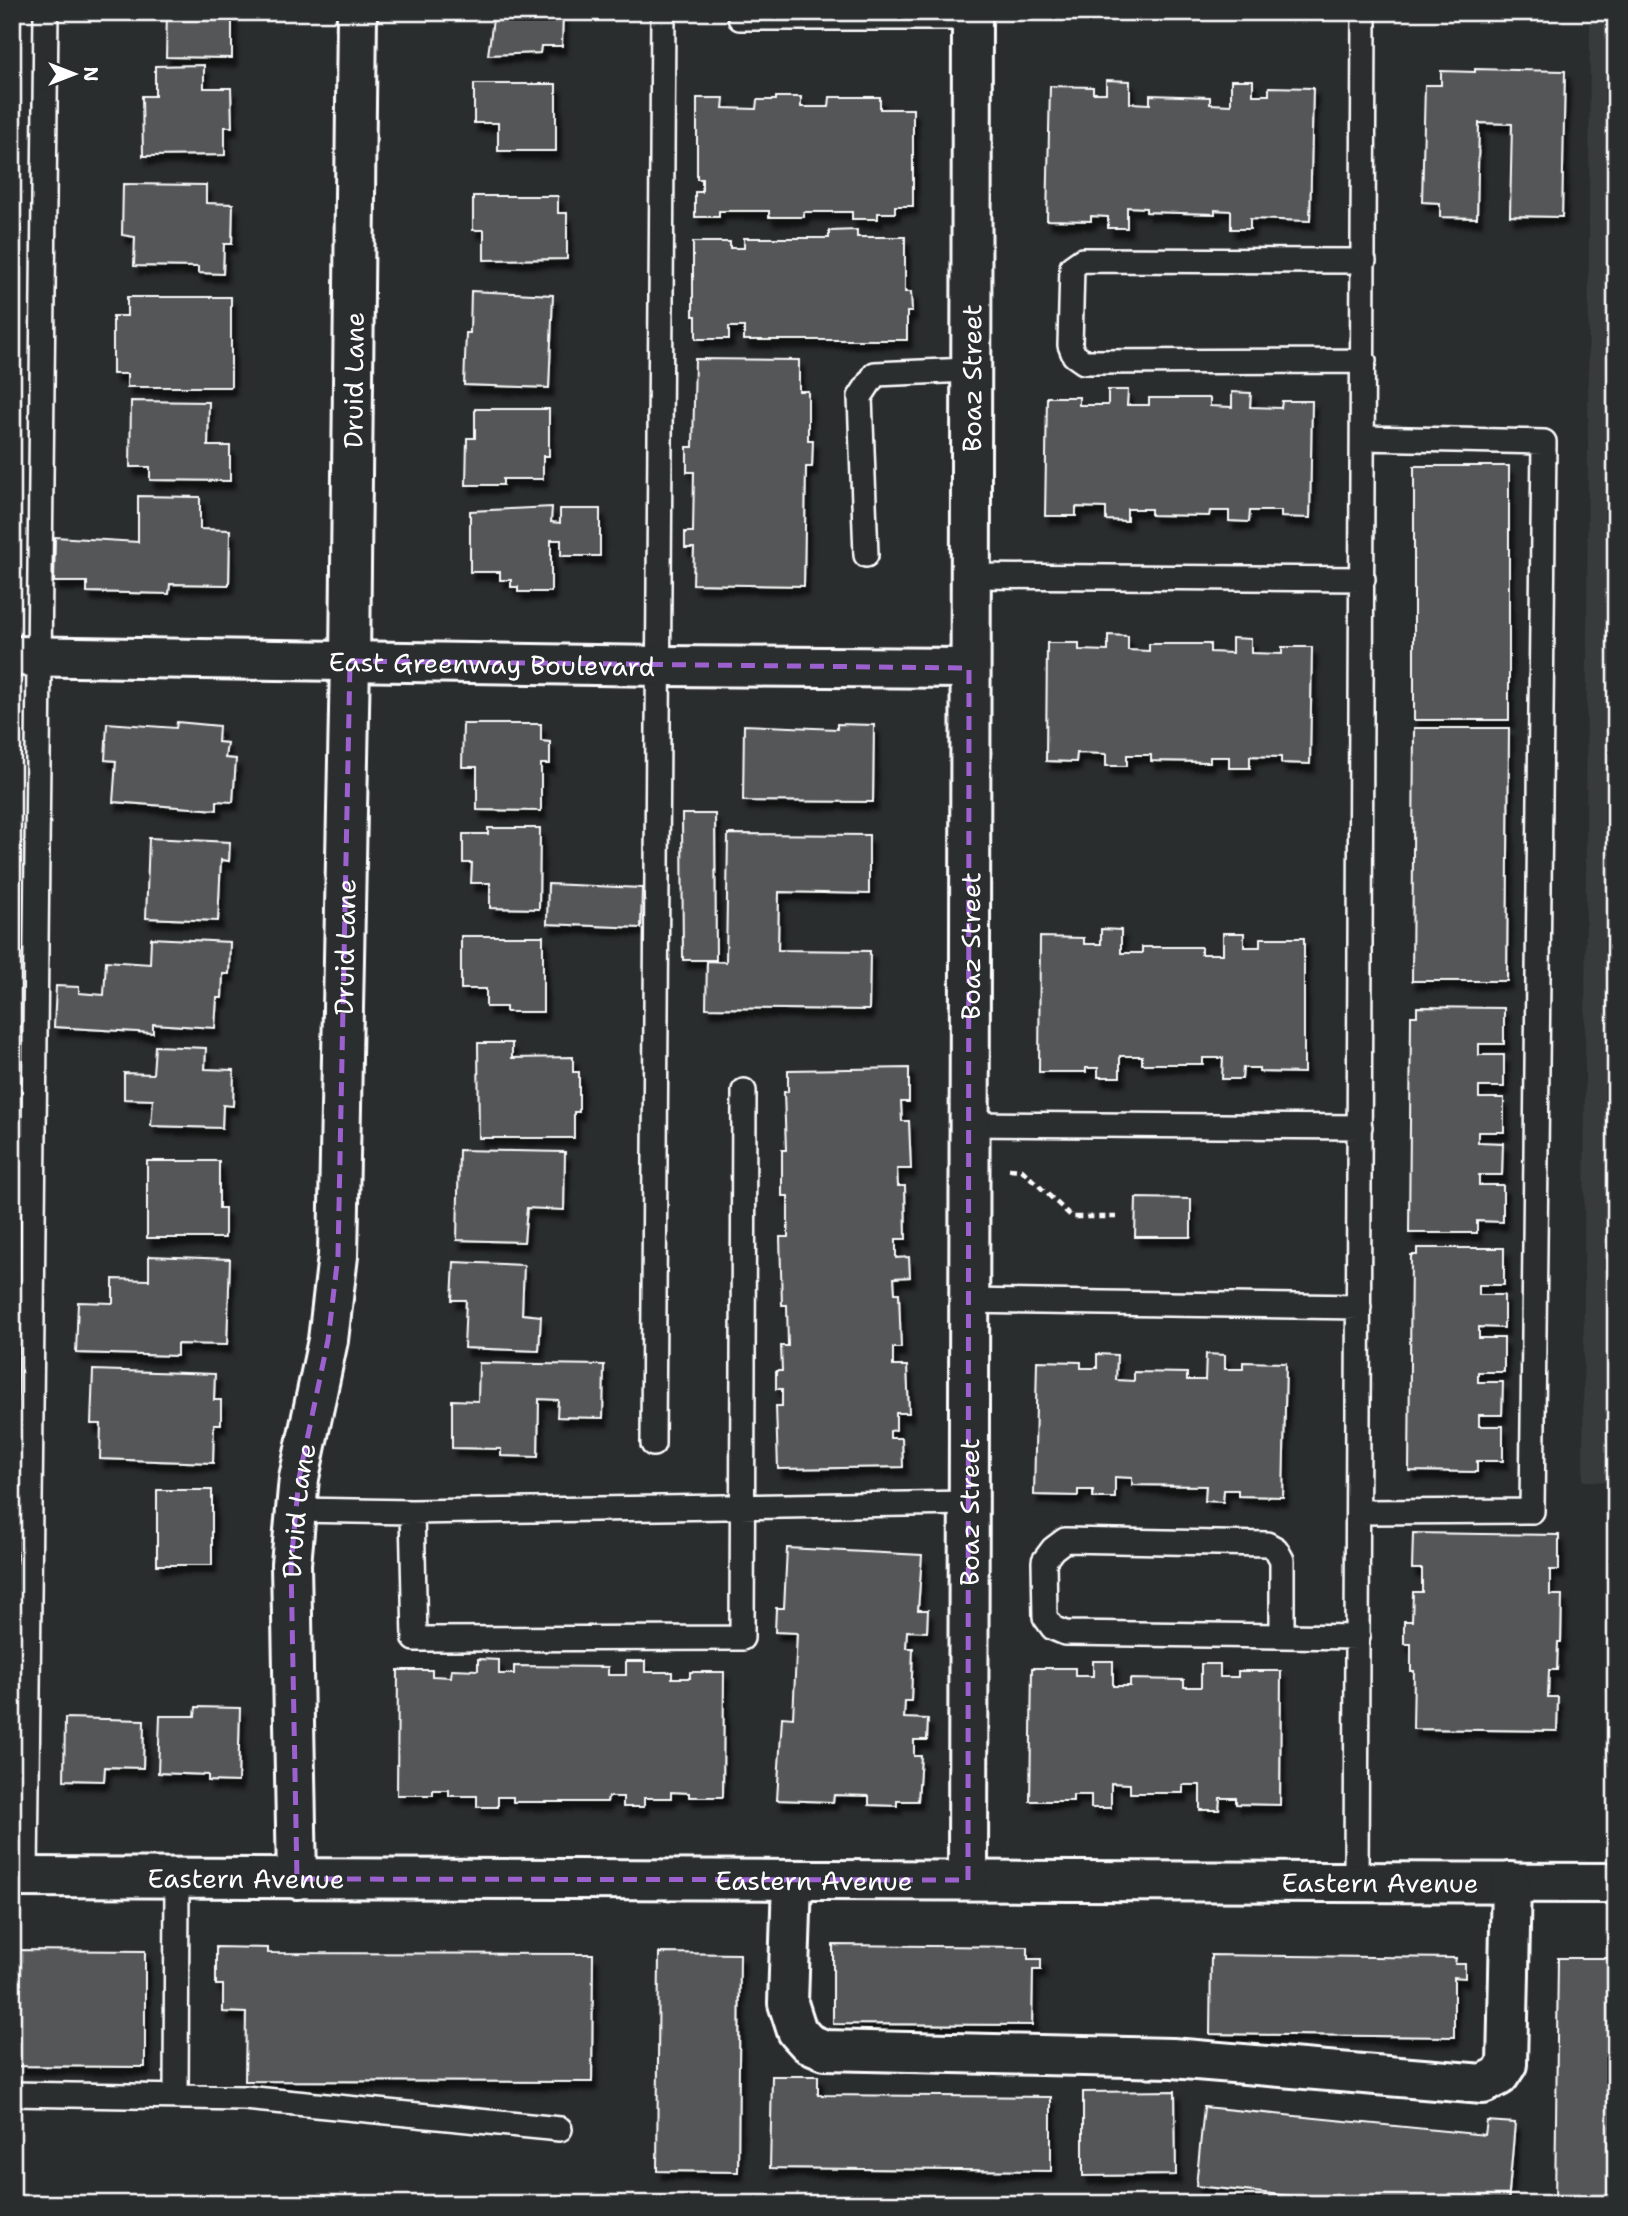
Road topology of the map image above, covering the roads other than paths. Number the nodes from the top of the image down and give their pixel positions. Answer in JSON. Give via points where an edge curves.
{"nodes":[{"id":1,"x":46,"y":12,"type":"edge"},
{"id":2,"x":358,"y":12,"type":"edge"},
{"id":3,"x":663,"y":12,"type":"edge"},
{"id":4,"x":1364,"y":12,"type":"edge"},
{"id":5,"x":972,"y":15,"type":"edge"},
{"id":6,"x":740,"y":18,"type":"dead end"},
{"id":7,"x":1364,"y":261,"type":"junction"},
{"id":8,"x":1363,"y":361,"type":"junction"},
{"id":9,"x":970,"y":370,"type":"junction"},
{"id":10,"x":1363,"y":438,"type":"junction"},
{"id":11,"x":866,"y":555,"type":"dead end"},
{"id":12,"x":970,"y":576,"type":"junction"},
{"id":13,"x":1363,"y":579,"type":"junction"},
{"id":14,"x":26,"y":656,"type":"edge"},
{"id":15,"x":350,"y":661,"type":"junction"},
{"id":16,"x":659,"y":666,"type":"junction"},
{"id":17,"x":970,"y":667,"type":"junction"},
{"id":18,"x":744,"y":1091,"type":"dead end"},
{"id":19,"x":968,"y":1124,"type":"junction"},
{"id":20,"x":1360,"y":1127,"type":"junction"},
{"id":21,"x":968,"y":1301,"type":"junction"},
{"id":22,"x":1359,"y":1307,"type":"junction"},
{"id":23,"x":653,"y":1444,"type":"dead end"},
{"id":24,"x":968,"y":1503,"type":"junction"},
{"id":25,"x":744,"y":1506,"type":"junction"},
{"id":26,"x":296,"y":1510,"type":"junction"},
{"id":27,"x":412,"y":1512,"type":"junction"},
{"id":28,"x":1358,"y":1512,"type":"junction"},
{"id":29,"x":1282,"y":1636,"type":"junction"},
{"id":30,"x":1358,"y":1637,"type":"junction"},
{"id":31,"x":19,"y":1877,"type":"edge"},
{"id":32,"x":177,"y":1877,"type":"junction"},
{"id":33,"x":297,"y":1879,"type":"junction"},
{"id":34,"x":792,"y":1880,"type":"junction"},
{"id":35,"x":968,"y":1880,"type":"junction"},
{"id":36,"x":1356,"y":1882,"type":"junction"},
{"id":37,"x":1511,"y":1882,"type":"junction"},
{"id":38,"x":1616,"y":1883,"type":"edge"},
{"id":39,"x":12,"y":2094,"type":"edge"},
{"id":40,"x":176,"y":2097,"type":"junction"},
{"id":41,"x":560,"y":2129,"type":"dead end"}],
"edges":[{"from":1,"to":14,"type":"lane"},
{"from":2,"to":15,"type":"street","name":"Druid Lane"},
{"from":3,"to":16,"type":"lane"},
{"from":4,"to":7,"type":"lane"},
{"from":5,"to":6,"type":"lane"},
{"from":5,"to":9,"type":"street","name":"Boaz Street"},
{"from":7,"to":8,"type":"lane"},
{"from":7,"to":8,"type":"lane","via":[[1082,260],[1072,267],[1070,345],[1084,362]]},
{"from":8,"to":10,"type":"lane"},
{"from":9,"to":11,"type":"lane","via":[[874,374],[860,397]]},
{"from":9,"to":12,"type":"street","name":"Boaz Street"},
{"from":10,"to":13,"type":"lane"},
{"from":10,"to":28,"type":"lane","via":[[1544,442],[1532,1511]]},
{"from":12,"to":13,"type":"lane"},
{"from":12,"to":17,"type":"street","name":"Boaz Street"},
{"from":13,"to":20,"type":"lane"},
{"from":14,"to":15,"type":"street","name":"East Greenway Boulevard"},
{"from":14,"to":31,"type":"lane"},
{"from":15,"to":16,"type":"street","name":"East Greenway Boulevard"},
{"from":15,"to":26,"type":"street","name":"Druid Lane","via":[[338,1256],[328,1340]]},
{"from":16,"to":17,"type":"street","name":"East Greenway Boulevard"},
{"from":16,"to":23,"type":"lane"},
{"from":17,"to":19,"type":"street","name":"Boaz Street"},
{"from":18,"to":25,"type":"lane"},
{"from":19,"to":20,"type":"lane"},
{"from":19,"to":21,"type":"street","name":"Boaz Street"},
{"from":20,"to":22,"type":"lane"},
{"from":21,"to":22,"type":"lane"},
{"from":21,"to":24,"type":"street","name":"Boaz Street"},
{"from":22,"to":28,"type":"lane"},
{"from":24,"to":25,"type":"lane"},
{"from":24,"to":35,"type":"street","name":"Boaz Street"},
{"from":25,"to":27,"type":"lane"},
{"from":25,"to":27,"type":"lane","via":[[742,1638],[415,1639]]},
{"from":26,"to":27,"type":"lane"},
{"from":26,"to":33,"type":"street","name":"Druid Lane","via":[[291,1564]]},
{"from":28,"to":30,"type":"lane"},
{"from":29,"to":29,"type":"lane","via":[[1065,1633],[1053,1628],[1045,1617],[1044,1562],[1065,1541],[1267,1544],[1282,1560]]},
{"from":29,"to":30,"type":"lane"},
{"from":30,"to":36,"type":"lane"},
{"from":31,"to":32,"type":"street","name":"Eastern Avenue"},
{"from":32,"to":33,"type":"street","name":"Eastern Avenue"},
{"from":32,"to":40,"type":"lane"},
{"from":33,"to":34,"type":"street","name":"Eastern Avenue"},
{"from":34,"to":35,"type":"street","name":"Eastern Avenue"},
{"from":34,"to":37,"type":"street","via":[[788,2003],[797,2031],[808,2043],[825,2050],[1172,2058],[1483,2084],[1499,2076],[1507,2064]]},
{"from":35,"to":36,"type":"street","name":"Eastern Avenue"},
{"from":36,"to":37,"type":"street","name":"Eastern Avenue"},
{"from":37,"to":38,"type":"street","name":"Eastern Avenue"},
{"from":39,"to":40,"type":"lane"},
{"from":40,"to":41,"type":"lane","via":[[245,2098]]}]}
